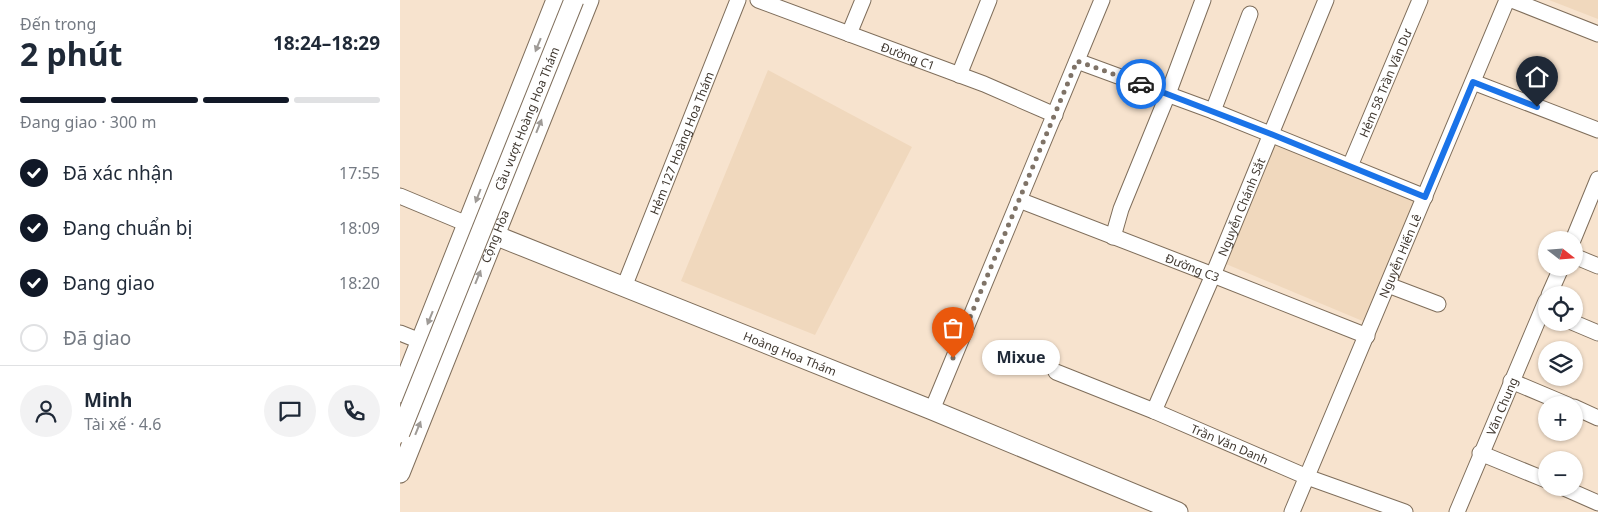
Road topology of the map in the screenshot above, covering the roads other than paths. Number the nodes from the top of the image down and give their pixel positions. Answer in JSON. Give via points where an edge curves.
{"nodes":[{"id":1,"x":556,"y":0,"type":"edge"},
{"id":2,"x":574,"y":0,"type":"edge"},
{"id":3,"x":589,"y":0,"type":"edge"},
{"id":4,"x":738,"y":0,"type":"edge"},
{"id":5,"x":758,"y":0,"type":"edge"},
{"id":6,"x":863,"y":0,"type":"edge"},
{"id":7,"x":989,"y":0,"type":"edge"},
{"id":8,"x":1102,"y":0,"type":"edge"},
{"id":9,"x":1203,"y":0,"type":"edge"},
{"id":10,"x":1326,"y":0,"type":"edge"},
{"id":11,"x":1420,"y":0,"type":"edge"},
{"id":12,"x":1507,"y":0,"type":"edge"},
{"id":13,"x":1512,"y":0,"type":"edge"},
{"id":14,"x":792,"y":6,"type":"edge"},
{"id":15,"x":1250,"y":14,"type":"dead end"},
{"id":16,"x":849,"y":34,"type":"junction"},
{"id":17,"x":1598,"y":34,"type":"edge"},
{"id":18,"x":1077,"y":61,"type":"junction"},
{"id":19,"x":959,"y":75,"type":"junction"},
{"id":20,"x":1473,"y":82,"type":"junction"},
{"id":21,"x":1168,"y":94,"type":"junction"},
{"id":22,"x":1213,"y":111,"type":"junction"},
{"id":23,"x":1055,"y":115,"type":"junction"},
{"id":24,"x":1598,"y":130,"type":"edge"},
{"id":25,"x":1271,"y":134,"type":"junction"},
{"id":26,"x":496,"y":149,"type":"junction"},
{"id":27,"x":525,"y":160,"type":"junction"},
{"id":28,"x":1350,"y":166,"type":"junction"},
{"id":29,"x":1598,"y":179,"type":"edge"},
{"id":30,"x":400,"y":196,"type":"edge"},
{"id":31,"x":1425,"y":197,"type":"junction"},
{"id":32,"x":1595,"y":197,"type":"edge"},
{"id":33,"x":1019,"y":200,"type":"junction"},
{"id":34,"x":467,"y":224,"type":"junction"},
{"id":35,"x":1578,"y":231,"type":"edge"},
{"id":36,"x":495,"y":235,"type":"junction"},
{"id":37,"x":1113,"y":236,"type":"junction"},
{"id":38,"x":1583,"y":260,"type":"edge"},
{"id":39,"x":1598,"y":266,"type":"edge"},
{"id":40,"x":1214,"y":275,"type":"junction"},
{"id":41,"x":1388,"y":285,"type":"junction"},
{"id":42,"x":624,"y":287,"type":"junction"},
{"id":43,"x":439,"y":295,"type":"junction"},
{"id":44,"x":1438,"y":304,"type":"dead end"},
{"id":45,"x":467,"y":306,"type":"junction"},
{"id":46,"x":1538,"y":322,"type":"edge"},
{"id":47,"x":1583,"y":327,"type":"edge"},
{"id":48,"x":400,"y":333,"type":"edge"},
{"id":49,"x":1598,"y":333,"type":"edge"},
{"id":50,"x":1367,"y":336,"type":"junction"},
{"id":51,"x":420,"y":341,"type":"junction"},
{"id":52,"x":1056,"y":372,"type":"dead end"},
{"id":53,"x":1511,"y":381,"type":"junction"},
{"id":54,"x":400,"y":393,"type":"edge"},
{"id":55,"x":1547,"y":396,"type":"edge"},
{"id":56,"x":932,"y":410,"type":"junction"},
{"id":57,"x":1154,"y":411,"type":"junction"},
{"id":58,"x":1583,"y":412,"type":"edge"},
{"id":59,"x":1598,"y":418,"type":"edge"},
{"id":60,"x":400,"y":433,"type":"edge"},
{"id":61,"x":1480,"y":453,"type":"junction"},
{"id":62,"x":400,"y":473,"type":"edge"},
{"id":63,"x":1307,"y":477,"type":"junction"},
{"id":64,"x":1538,"y":477,"type":"edge"},
{"id":65,"x":1582,"y":496,"type":"edge"},
{"id":66,"x":1598,"y":503,"type":"edge"},
{"id":67,"x":1178,"y":512,"type":"edge"},
{"id":68,"x":1292,"y":512,"type":"edge"},
{"id":69,"x":1405,"y":512,"type":"edge"},
{"id":70,"x":1457,"y":512,"type":"edge"}],
"edges":[{"from":1,"to":26,"type":"main road","one_way":true},
{"from":2,"to":60,"type":"main road","name":"Cầu vượt Hoàng Hoa Thám","bridge":true},
{"from":27,"to":3,"type":"main road","name":"Cộng Hòa","one_way":true},
{"from":4,"to":42,"type":"street","name":"Hẻm 127 Hoàng Hoa Thám"},
{"from":5,"to":14,"type":"street","name":"Đường C1"},
{"from":6,"to":16,"type":"street"},
{"from":7,"to":19,"type":"street"},
{"from":8,"to":18,"type":"street"},
{"from":9,"to":21,"type":"street"},
{"from":10,"to":25,"type":"street","name":"Nguyễn Chánh Sắt"},
{"from":11,"to":28,"type":"street","name":"Hẻm 58 Trần Văn Dư"},
{"from":12,"to":20,"type":"street","name":"Nguyễn Hiến Lê"},
{"from":13,"to":17,"type":"street"},
{"from":14,"to":16,"type":"street","name":"Đường C1"},
{"from":15,"to":22,"type":"street"},
{"from":16,"to":19,"type":"street","name":"Đường C1"},
{"from":18,"to":21,"type":"street"},
{"from":18,"to":23,"type":"street"},
{"from":19,"to":23,"type":"street","name":"Đường C1"},
{"from":20,"to":24,"type":"street"},
{"from":20,"to":31,"type":"street","name":"Nguyễn Hiến Lê"},
{"from":21,"to":22,"type":"street"},
{"from":21,"to":37,"type":"street","via":[[1121,208]]},
{"from":22,"to":25,"type":"street"},
{"from":23,"to":33,"type":"street"},
{"from":25,"to":28,"type":"street"},
{"from":25,"to":40,"type":"street","name":"Nguyễn Chánh Sắt"},
{"from":26,"to":27,"type":"main road"},
{"from":26,"to":34,"type":"main road","one_way":true},
{"from":27,"to":36,"type":"main road","name":"Cộng Hòa"},
{"from":28,"to":31,"type":"street"},
{"from":29,"to":32,"type":"street"},
{"from":30,"to":34,"type":"street","name":"Hoàng Hoa Thám"},
{"from":31,"to":41,"type":"street","name":"Nguyễn Hiến Lê"},
{"from":32,"to":35,"type":"street"},
{"from":33,"to":37,"type":"street","name":"Đường C3"},
{"from":33,"to":56,"type":"street"},
{"from":34,"to":36,"type":"main road","name":"Hoàng Hoa Thám"},
{"from":34,"to":43,"type":"main road"},
{"from":36,"to":42,"type":"main road","name":"Hoàng Hoa Thám"},
{"from":45,"to":36,"type":"main road","name":"Cộng Hòa","one_way":true},
{"from":37,"to":40,"type":"street","name":"Đường C3"},
{"from":38,"to":39,"type":"street"},
{"from":40,"to":50,"type":"street","name":"Đường C3"},
{"from":40,"to":57,"type":"street","name":"Nguyễn Chánh Sắt"},
{"from":41,"to":44,"type":"street"},
{"from":41,"to":50,"type":"street","name":"Nguyễn Hiến Lê"},
{"from":42,"to":56,"type":"main road","name":"Hoàng Hoa Thám"},
{"from":43,"to":45,"type":"main road"},
{"from":43,"to":51,"type":"main road","one_way":true},
{"from":62,"to":45,"type":"main road","name":"Cộng Hòa","one_way":true},
{"from":46,"to":53,"type":"street","name":"Văn Chung"},
{"from":47,"to":49,"type":"street"},
{"from":48,"to":51,"type":"street"},
{"from":50,"to":63,"type":"street","name":"Nguyễn Hiến Lê"},
{"from":51,"to":54,"type":"main road"},
{"from":52,"to":57,"type":"street","name":"Trần Văn Danh"},
{"from":53,"to":55,"type":"street"},
{"from":53,"to":61,"type":"street","name":"Văn Chung"},
{"from":56,"to":67,"type":"main road","name":"Hoàng Hoa Thám"},
{"from":57,"to":63,"type":"street","name":"Trần Văn Danh"},
{"from":58,"to":59,"type":"street"},
{"from":61,"to":64,"type":"street"},
{"from":61,"to":70,"type":"street","name":"Văn Chung"},
{"from":63,"to":68,"type":"street","name":"Nguyễn Hiến Lê"},
{"from":63,"to":69,"type":"street","name":"Trần Văn Danh"},
{"from":65,"to":66,"type":"street"}]}
